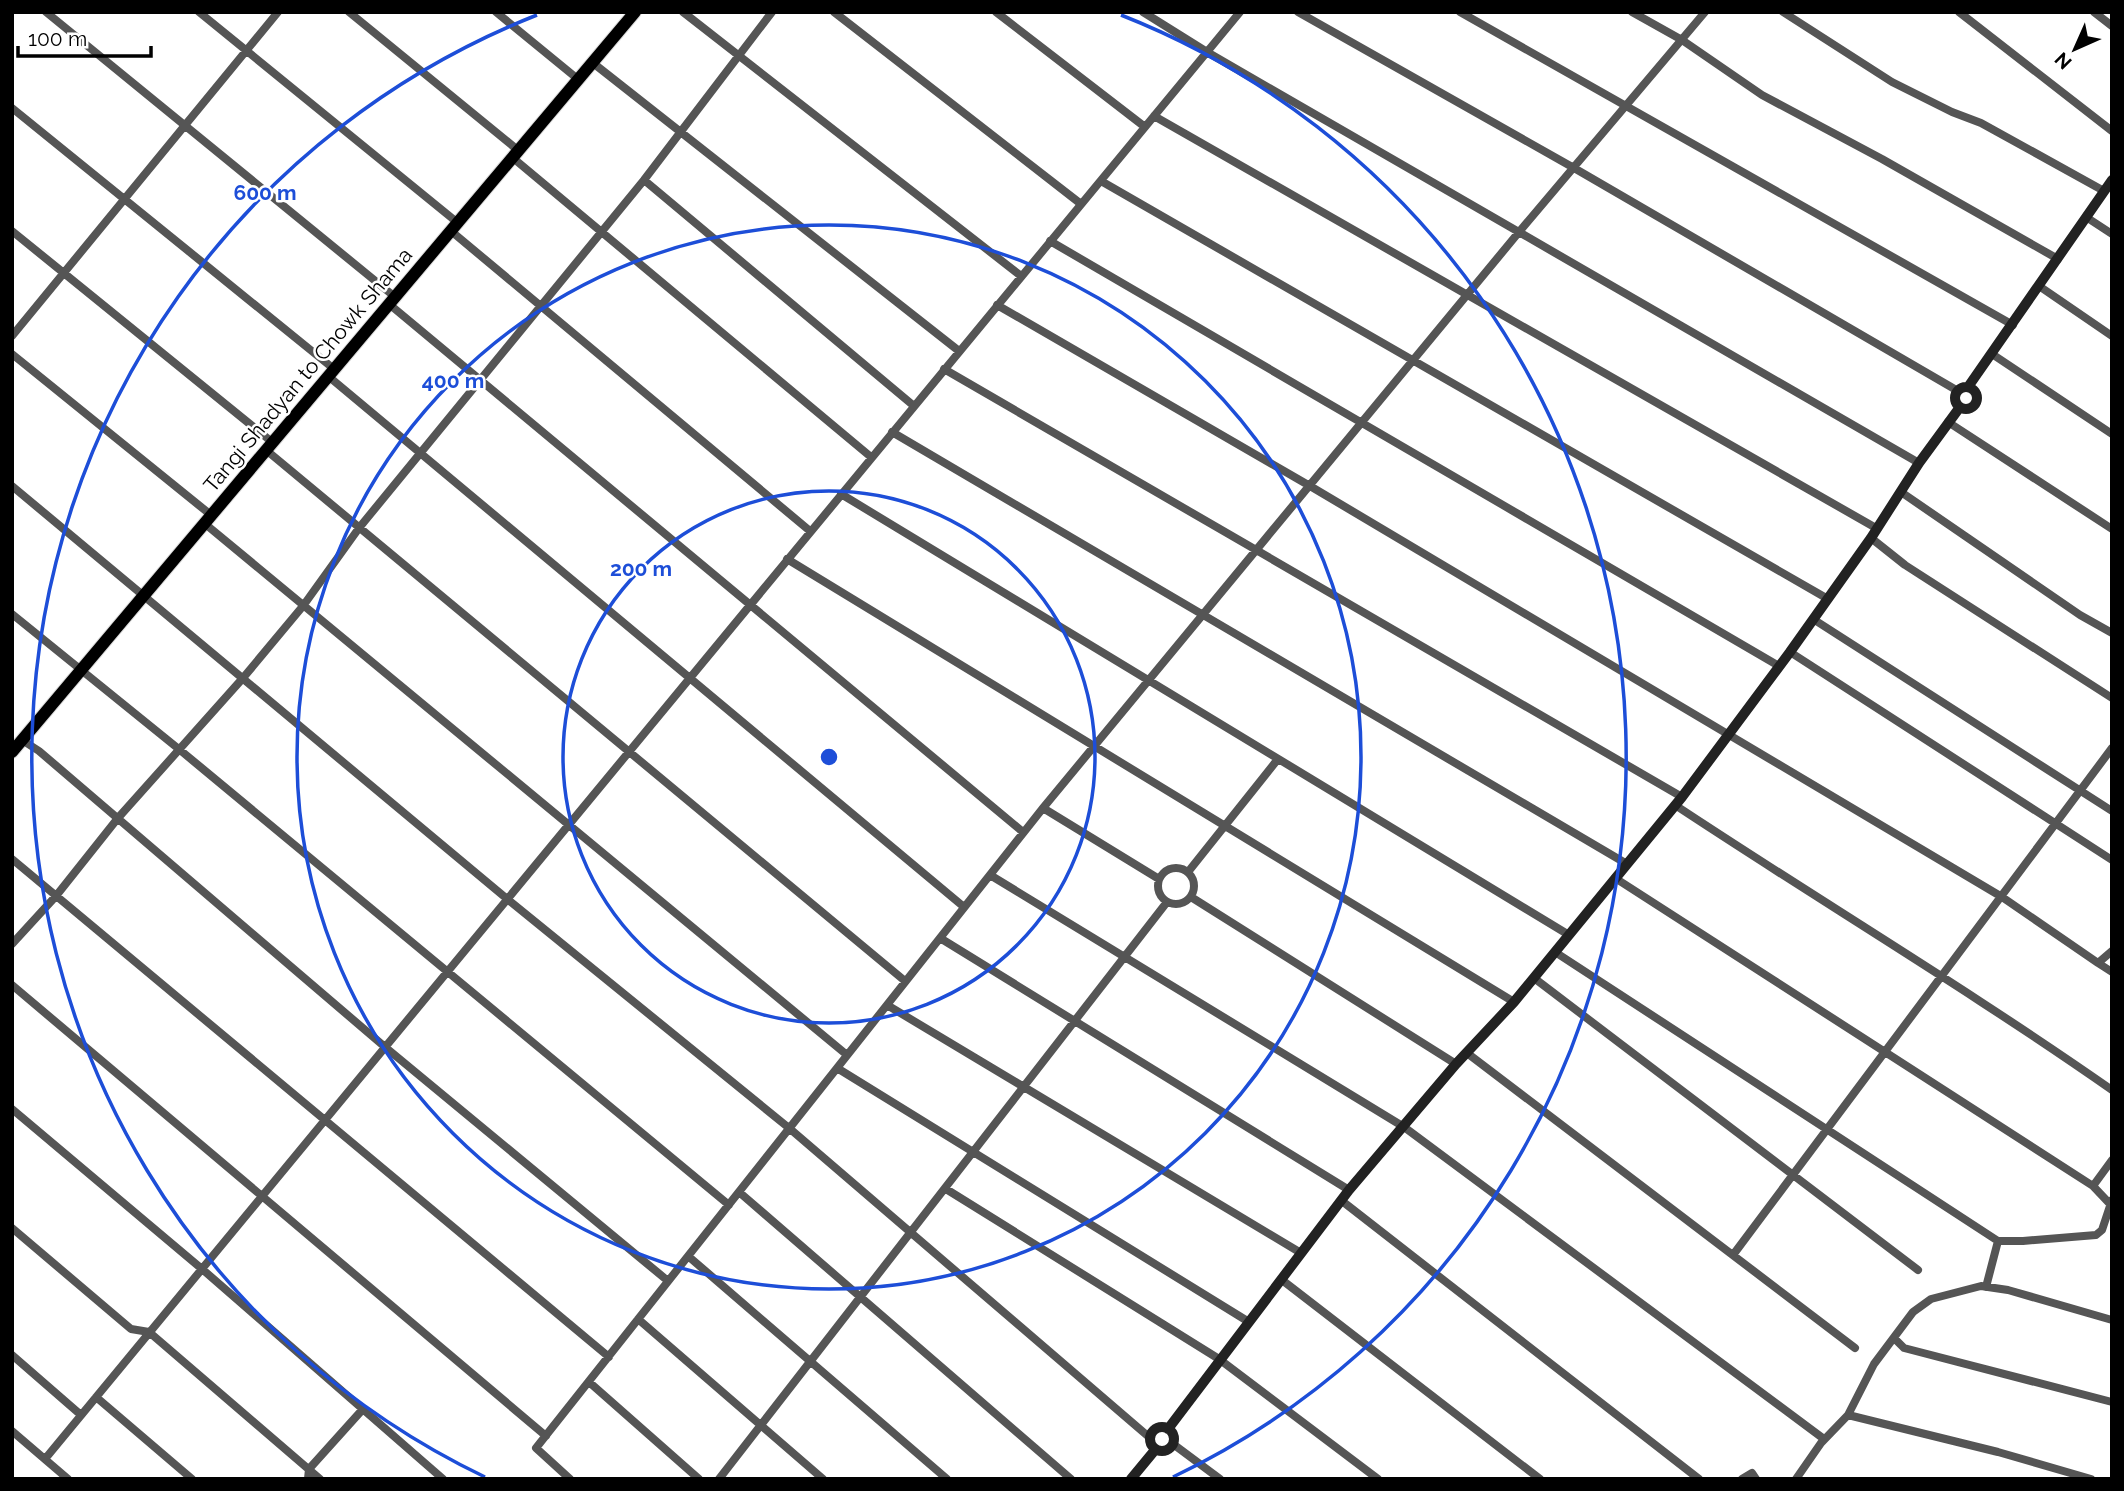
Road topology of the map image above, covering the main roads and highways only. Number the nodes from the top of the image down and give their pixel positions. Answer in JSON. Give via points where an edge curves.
{"nodes":[{"id":1,"x":635,"y":12,"type":"edge"},
{"id":2,"x":2112,"y":180,"type":"edge"},
{"id":3,"x":1963,"y":389,"type":"junction"},
{"id":4,"x":1960,"y":407,"type":"junction"},
{"id":5,"x":16,"y":744,"type":"edge"},
{"id":6,"x":1168,"y":1429,"type":"junction"},
{"id":7,"x":1155,"y":1450,"type":"junction"},
{"id":8,"x":1131,"y":1479,"type":"edge"}],
"edges":[{"from":1,"to":5,"type":"main road","name":"Tangi Shadyan to Chowk Shama"},
{"from":2,"to":3,"type":"main road"},
{"from":3,"to":4,"type":"main road","via":[[1956,401]]},
{"from":3,"to":4,"type":"main road","via":[[1976,394],[1976,401],[1968,408]]},
{"from":4,"to":6,"type":"main road","via":[[1828,599],[1679,801],[1514,1002],[1349,1190]]},
{"from":6,"to":7,"type":"main road","via":[[1173,1444],[1164,1452]]},
{"from":6,"to":7,"type":"main road","via":[[1158,1427],[1151,1433],[1149,1442]]},
{"from":7,"to":8,"type":"main road"}]}
